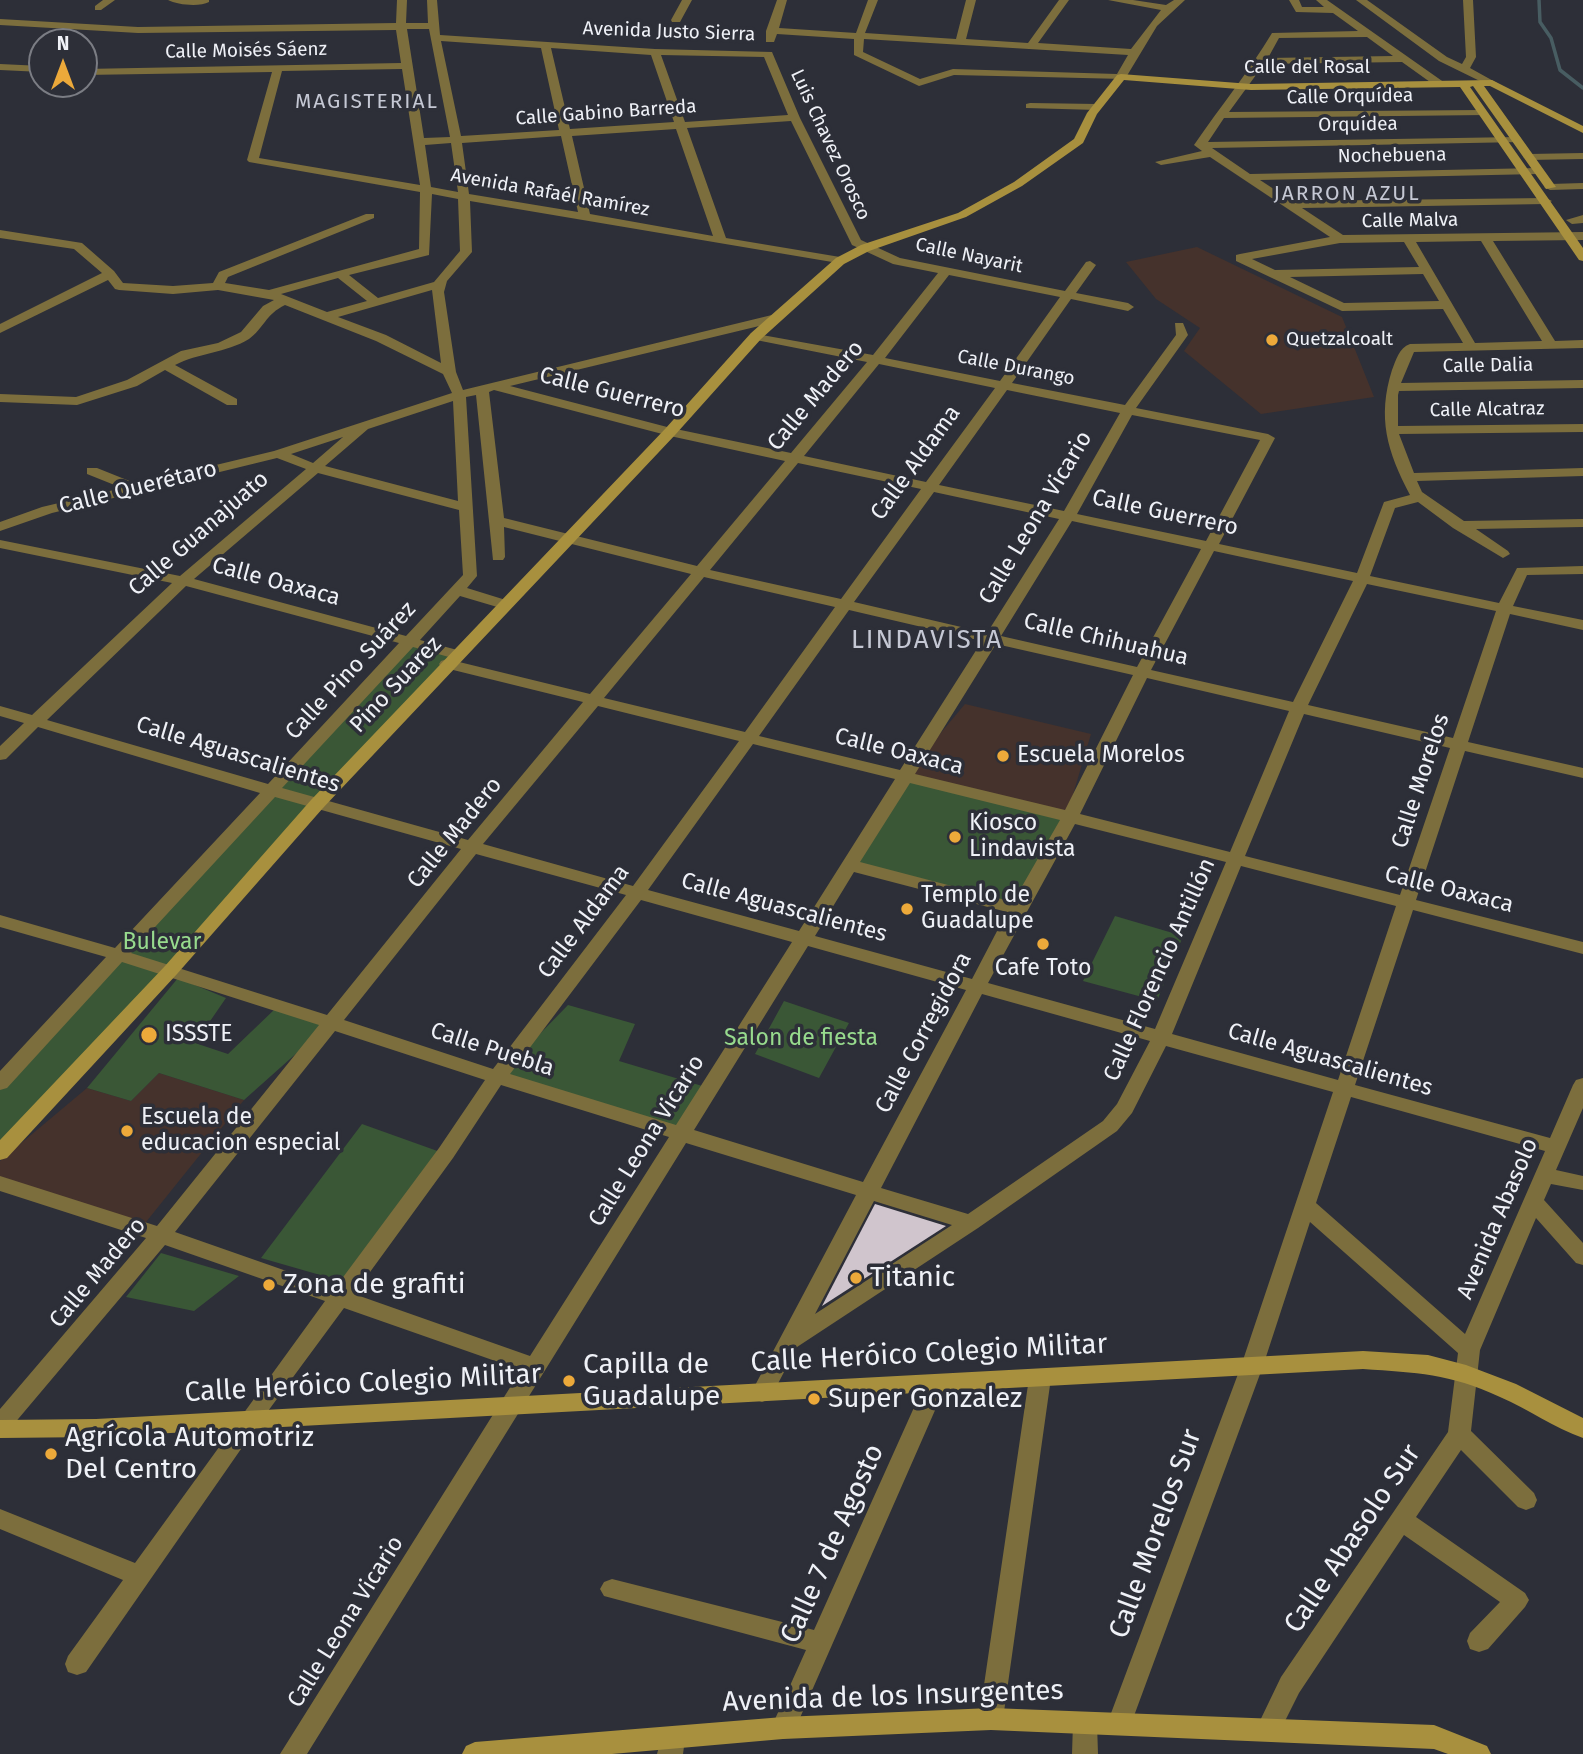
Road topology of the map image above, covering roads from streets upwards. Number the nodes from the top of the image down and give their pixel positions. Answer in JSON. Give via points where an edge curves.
{"nodes":[{"id":1,"x":110,"y":0,"type":"edge"},
{"id":2,"x":173,"y":0,"type":"edge"},
{"id":3,"x":402,"y":0,"type":"edge"},
{"id":4,"x":432,"y":0,"type":"edge"},
{"id":5,"x":687,"y":0,"type":"edge"},
{"id":6,"x":782,"y":0,"type":"edge"},
{"id":7,"x":873,"y":0,"type":"edge"},
{"id":8,"x":971,"y":0,"type":"edge"},
{"id":9,"x":1064,"y":0,"type":"edge"},
{"id":10,"x":1113,"y":0,"type":"edge"},
{"id":11,"x":1180,"y":0,"type":"edge"},
{"id":12,"x":1294,"y":0,"type":"edge"},
{"id":13,"x":1321,"y":0,"type":"edge"},
{"id":14,"x":1361,"y":0,"type":"edge"},
{"id":15,"x":1468,"y":0,"type":"edge"},
{"id":16,"x":204,"y":1,"type":"edge"},
{"id":17,"x":98,"y":8,"type":"dead end"},
{"id":18,"x":1167,"y":8,"type":"junction"},
{"id":19,"x":1335,"y":10,"type":"junction"},
{"id":20,"x":676,"y":20,"type":"dead end"},
{"id":21,"x":0,"y":22,"type":"edge"},
{"id":22,"x":401,"y":26,"type":"junction"},
{"id":23,"x":771,"y":31,"type":"junction"},
{"id":24,"x":434,"y":32,"type":"junction"},
{"id":25,"x":1368,"y":34,"type":"junction"},
{"id":26,"x":859,"y":37,"type":"junction"},
{"id":27,"x":960,"y":43,"type":"junction"},
{"id":28,"x":545,"y":44,"type":"junction"},
{"id":29,"x":1031,"y":46,"type":"junction"},
{"id":30,"x":655,"y":52,"type":"junction"},
{"id":31,"x":1133,"y":52,"type":"junction"},
{"id":32,"x":768,"y":54,"type":"junction"},
{"id":33,"x":1404,"y":59,"type":"junction"},
{"id":34,"x":1264,"y":61,"type":"junction"},
{"id":35,"x":409,"y":66,"type":"junction"},
{"id":36,"x":0,"y":67,"type":"edge"},
{"id":37,"x":278,"y":67,"type":"junction"},
{"id":38,"x":28,"y":68,"type":"edge"},
{"id":39,"x":1465,"y":69,"type":"junction"},
{"id":40,"x":98,"y":72,"type":"edge"},
{"id":41,"x":1121,"y":77,"type":"junction"},
{"id":42,"x":1492,"y":83,"type":"junction"},
{"id":43,"x":1471,"y":84,"type":"junction"},
{"id":44,"x":1441,"y":85,"type":"junction"},
{"id":45,"x":1241,"y":86,"type":"junction"},
{"id":46,"x":1030,"y":106,"type":"dead end"},
{"id":47,"x":1097,"y":107,"type":"junction"},
{"id":48,"x":1481,"y":113,"type":"junction"},
{"id":49,"x":1219,"y":116,"type":"junction"},
{"id":50,"x":795,"y":118,"type":"junction"},
{"id":51,"x":681,"y":126,"type":"junction"},
{"id":52,"x":1583,"y":131,"type":"edge"},
{"id":53,"x":566,"y":133,"type":"junction"},
{"id":54,"x":456,"y":139,"type":"junction"},
{"id":55,"x":1499,"y":140,"type":"junction"},
{"id":56,"x":1517,"y":140,"type":"junction"},
{"id":57,"x":418,"y":142,"type":"junction"},
{"id":58,"x":1200,"y":145,"type":"junction"},
{"id":59,"x":1212,"y":153,"type":"junction"},
{"id":60,"x":1583,"y":156,"type":"edge"},
{"id":61,"x":1528,"y":157,"type":"junction"},
{"id":62,"x":1161,"y":162,"type":"dead end"},
{"id":63,"x":1523,"y":171,"type":"junction"},
{"id":64,"x":1538,"y":171,"type":"junction"},
{"id":65,"x":1247,"y":177,"type":"junction"},
{"id":66,"x":1583,"y":186,"type":"edge"},
{"id":67,"x":1550,"y":187,"type":"junction"},
{"id":68,"x":426,"y":190,"type":"junction"},
{"id":69,"x":464,"y":196,"type":"junction"},
{"id":70,"x":1546,"y":201,"type":"junction"},
{"id":71,"x":1289,"y":205,"type":"junction"},
{"id":72,"x":370,"y":216,"type":"dead end"},
{"id":73,"x":585,"y":218,"type":"junction"},
{"id":74,"x":1577,"y":219,"type":"edge"},
{"id":75,"x":0,"y":234,"type":"edge"},
{"id":76,"x":1569,"y":235,"type":"junction"},
{"id":77,"x":1583,"y":236,"type":"edge"},
{"id":78,"x":1485,"y":237,"type":"junction"},
{"id":79,"x":1340,"y":239,"type":"junction"},
{"id":80,"x":1408,"y":239,"type":"junction"},
{"id":81,"x":721,"y":241,"type":"junction"},
{"id":82,"x":865,"y":248,"type":"junction"},
{"id":83,"x":1583,"y":257,"type":"edge"},
{"id":84,"x":840,"y":261,"type":"junction"},
{"id":85,"x":1090,"y":265,"type":"dead end"},
{"id":86,"x":1427,"y":270,"type":"junction"},
{"id":87,"x":946,"y":271,"type":"junction"},
{"id":88,"x":110,"y":274,"type":"junction"},
{"id":89,"x":340,"y":274,"type":"junction"},
{"id":90,"x":1271,"y":274,"type":"junction"},
{"id":91,"x":440,"y":284,"type":"junction"},
{"id":92,"x":218,"y":286,"type":"junction"},
{"id":93,"x":270,"y":294,"type":"junction"},
{"id":94,"x":1067,"y":295,"type":"junction"},
{"id":95,"x":284,"y":300,"type":"junction"},
{"id":96,"x":376,"y":302,"type":"junction"},
{"id":97,"x":1449,"y":305,"type":"junction"},
{"id":98,"x":1128,"y":307,"type":"dead end"},
{"id":99,"x":327,"y":316,"type":"junction"},
{"id":100,"x":776,"y":318,"type":"junction"},
{"id":101,"x":1180,"y":326,"type":"dead end"},
{"id":102,"x":0,"y":330,"type":"edge"},
{"id":103,"x":756,"y":336,"type":"junction"},
{"id":104,"x":1583,"y":344,"type":"edge"},
{"id":105,"x":1551,"y":345,"type":"junction"},
{"id":106,"x":1471,"y":346,"type":"junction"},
{"id":107,"x":876,"y":360,"type":"junction"},
{"id":108,"x":167,"y":366,"type":"junction"},
{"id":109,"x":449,"y":372,"type":"junction"},
{"id":110,"x":1583,"y":384,"type":"edge"},
{"id":111,"x":1002,"y":385,"type":"junction"},
{"id":112,"x":1393,"y":387,"type":"junction"},
{"id":113,"x":487,"y":388,"type":"junction"},
{"id":114,"x":459,"y":395,"type":"junction"},
{"id":115,"x":0,"y":398,"type":"edge"},
{"id":116,"x":232,"y":402,"type":"dead end"},
{"id":117,"x":1128,"y":410,"type":"junction"},
{"id":118,"x":368,"y":423,"type":"junction"},
{"id":119,"x":1583,"y":428,"type":"edge"},
{"id":120,"x":1391,"y":430,"type":"junction"},
{"id":121,"x":670,"y":432,"type":"junction"},
{"id":122,"x":1268,"y":438,"type":"joint"},
{"id":123,"x":278,"y":454,"type":"junction"},
{"id":124,"x":795,"y":458,"type":"junction"},
{"id":125,"x":316,"y":468,"type":"junction"},
{"id":126,"x":92,"y":471,"type":"dead end"},
{"id":127,"x":1583,"y":472,"type":"edge"},
{"id":128,"x":1409,"y":477,"type":"junction"},
{"id":129,"x":930,"y":487,"type":"junction"},
{"id":130,"x":135,"y":488,"type":"junction"},
{"id":131,"x":1420,"y":497,"type":"junction"},
{"id":132,"x":464,"y":506,"type":"junction"},
{"id":133,"x":1068,"y":516,"type":"junction"},
{"id":134,"x":498,"y":521,"type":"junction"},
{"id":135,"x":1583,"y":523,"type":"edge"},
{"id":136,"x":1458,"y":525,"type":"junction"},
{"id":137,"x":0,"y":527,"type":"edge"},
{"id":138,"x":567,"y":538,"type":"junction"},
{"id":139,"x":0,"y":544,"type":"edge"},
{"id":140,"x":1210,"y":546,"type":"junction"},
{"id":141,"x":1503,"y":554,"type":"dead end"},
{"id":142,"x":498,"y":557,"type":"dead end"},
{"id":143,"x":1583,"y":570,"type":"edge"},
{"id":144,"x":701,"y":572,"type":"junction"},
{"id":145,"x":1362,"y":578,"type":"junction"},
{"id":146,"x":183,"y":581,"type":"junction"},
{"id":147,"x":456,"y":590,"type":"junction"},
{"id":148,"x":504,"y":604,"type":"junction"},
{"id":149,"x":844,"y":604,"type":"junction"},
{"id":150,"x":1504,"y":608,"type":"junction"},
{"id":151,"x":1583,"y":625,"type":"edge"},
{"id":152,"x":992,"y":638,"type":"junction"},
{"id":153,"x":409,"y":642,"type":"junction"},
{"id":154,"x":452,"y":659,"type":"junction"},
{"id":155,"x":1143,"y":671,"type":"junction"},
{"id":156,"x":594,"y":700,"type":"junction"},
{"id":157,"x":1299,"y":707,"type":"junction"},
{"id":158,"x":0,"y":711,"type":"edge"},
{"id":159,"x":36,"y":720,"type":"junction"},
{"id":160,"x":748,"y":739,"type":"junction"},
{"id":161,"x":1459,"y":744,"type":"junction"},
{"id":162,"x":0,"y":755,"type":"edge"},
{"id":163,"x":1583,"y":773,"type":"edge"},
{"id":164,"x":904,"y":776,"type":"junction"},
{"id":165,"x":272,"y":789,"type":"junction"},
{"id":166,"x":317,"y":804,"type":"junction"},
{"id":167,"x":1070,"y":817,"type":"junction"},
{"id":168,"x":472,"y":847,"type":"junction"},
{"id":169,"x":1236,"y":859,"type":"junction"},
{"id":170,"x":849,"y":865,"type":"junction"},
{"id":171,"x":637,"y":893,"type":"junction"},
{"id":172,"x":1406,"y":903,"type":"junction"},
{"id":173,"x":1018,"y":909,"type":"junction"},
{"id":174,"x":0,"y":921,"type":"edge"},
{"id":175,"x":802,"y":939,"type":"junction"},
{"id":176,"x":1583,"y":948,"type":"edge"},
{"id":177,"x":118,"y":956,"type":"junction"},
{"id":178,"x":171,"y":970,"type":"junction"},
{"id":179,"x":978,"y":985,"type":"junction"},
{"id":180,"x":330,"y":1023,"type":"junction"},
{"id":181,"x":1161,"y":1038,"type":"junction"},
{"id":182,"x":496,"y":1077,"type":"junction"},
{"id":183,"x":0,"y":1083,"type":"edge"},
{"id":184,"x":1583,"y":1084,"type":"edge"},
{"id":185,"x":1344,"y":1090,"type":"junction"},
{"id":186,"x":680,"y":1135,"type":"junction"},
{"id":187,"x":3,"y":1146,"type":"edge"},
{"id":188,"x":1556,"y":1147,"type":"junction"},
{"id":189,"x":1545,"y":1175,"type":"junction"},
{"id":190,"x":0,"y":1183,"type":"edge"},
{"id":191,"x":1583,"y":1183,"type":"edge"},
{"id":192,"x":867,"y":1192,"type":"junction"},
{"id":193,"x":1534,"y":1201,"type":"junction"},
{"id":194,"x":1305,"y":1205,"type":"junction"},
{"id":195,"x":971,"y":1223,"type":"junction"},
{"id":196,"x":161,"y":1234,"type":"junction"},
{"id":197,"x":1583,"y":1257,"type":"edge"},
{"id":198,"x":338,"y":1298,"type":"junction"},
{"id":199,"x":788,"y":1342,"type":"junction"},
{"id":200,"x":1469,"y":1350,"type":"junction"},
{"id":201,"x":534,"y":1366,"type":"junction"},
{"id":202,"x":1252,"y":1366,"type":"junction"},
{"id":203,"x":1465,"y":1375,"type":"junction"},
{"id":204,"x":1040,"y":1378,"type":"junction"},
{"id":205,"x":936,"y":1383,"type":"junction"},
{"id":206,"x":762,"y":1393,"type":"junction"},
{"id":207,"x":509,"y":1406,"type":"junction"},
{"id":208,"x":248,"y":1420,"type":"junction"},
{"id":209,"x":0,"y":1427,"type":"edge"},
{"id":210,"x":96,"y":1428,"type":"junction"},
{"id":211,"x":1583,"y":1429,"type":"edge"},
{"id":212,"x":1460,"y":1434,"type":"junction"},
{"id":213,"x":0,"y":1438,"type":"edge"},
{"id":214,"x":1526,"y":1500,"type":"dead end"},
{"id":215,"x":0,"y":1519,"type":"edge"},
{"id":216,"x":1401,"y":1520,"type":"junction"},
{"id":217,"x":138,"y":1575,"type":"junction"},
{"id":218,"x":612,"y":1589,"type":"dead end"},
{"id":219,"x":1479,"y":1641,"type":"dead end"},
{"id":220,"x":822,"y":1643,"type":"junction"},
{"id":221,"x":77,"y":1664,"type":"dead end"},
{"id":222,"x":991,"y":1719,"type":"junction"},
{"id":223,"x":1085,"y":1723,"type":"junction"},
{"id":224,"x":1119,"y":1724,"type":"junction"},
{"id":225,"x":783,"y":1728,"type":"junction"},
{"id":226,"x":1268,"y":1729,"type":"junction"},
{"id":227,"x":671,"y":1746,"type":"edge"},
{"id":228,"x":293,"y":1754,"type":"edge"},
{"id":229,"x":475,"y":1754,"type":"edge"},
{"id":230,"x":1085,"y":1754,"type":"edge"},
{"id":231,"x":1478,"y":1754,"type":"edge"}],
"edges":[{"from":1,"to":17,"type":"street"},
{"from":2,"to":16,"type":"street"},
{"from":3,"to":22,"type":"street"},
{"from":4,"to":24,"type":"street"},
{"from":5,"to":20,"type":"street"},
{"from":6,"to":23,"type":"street"},
{"from":7,"to":26,"type":"street"},
{"from":8,"to":27,"type":"street"},
{"from":9,"to":29,"type":"street"},
{"from":10,"to":18,"type":"street"},
{"from":11,"to":18,"type":"street"},
{"from":12,"to":19,"type":"street","via":[[1299,10]]},
{"from":13,"to":19,"type":"street"},
{"from":14,"to":39,"type":"street","via":[[1443,59]]},
{"from":15,"to":39,"type":"street","via":[[1471,57]]},
{"from":18,"to":31,"type":"street"},
{"from":19,"to":25,"type":"street"},
{"from":21,"to":22,"type":"street","name":"Avenida Justo Sierra","via":[[138,30]]},
{"from":22,"to":24,"type":"street","name":"Avenida Justo Sierra"},
{"from":22,"to":35,"type":"street"},
{"from":23,"to":26,"type":"street","name":"Avenida Justo Sierra"},
{"from":23,"to":32,"type":"street","name":"Avenida Justo Sierra"},
{"from":24,"to":28,"type":"street","name":"Avenida Justo Sierra"},
{"from":24,"to":54,"type":"street"},
{"from":25,"to":33,"type":"street"},
{"from":25,"to":34,"type":"street","via":[[1276,35]]},
{"from":26,"to":27,"type":"street","name":"Avenida Justo Sierra"},
{"from":26,"to":41,"type":"street","via":[[858,53],[919,83],[953,72]]},
{"from":27,"to":29,"type":"street","name":"Avenida Justo Sierra"},
{"from":28,"to":30,"type":"street","name":"Avenida Justo Sierra"},
{"from":28,"to":53,"type":"street"},
{"from":29,"to":31,"type":"street","name":"Avenida Justo Sierra"},
{"from":30,"to":32,"type":"street","name":"Avenida Justo Sierra"},
{"from":30,"to":51,"type":"street"},
{"from":31,"to":41,"type":"street"},
{"from":32,"to":50,"type":"street","name":"Luis Chavez Orosco"},
{"from":33,"to":34,"type":"street"},
{"from":33,"to":44,"type":"street"},
{"from":34,"to":45,"type":"street"},
{"from":35,"to":37,"type":"street","name":"Calle Moisés Sáenz"},
{"from":35,"to":57,"type":"street"},
{"from":36,"to":38,"type":"street"},
{"from":37,"to":40,"type":"street","name":"Calle Moisés Sáenz"},
{"from":37,"to":68,"type":"street","name":"Avenida Rafaél Ramírez","via":[[253,160]]},
{"from":39,"to":42,"type":"street"},
{"from":41,"to":45,"type":"street","name":"Calle del Rosal"},
{"from":41,"to":47,"type":"street","name":"Pino Suarez"},
{"from":42,"to":43,"type":"street","name":"Calle del Rosal"},
{"from":42,"to":52,"type":"street"},
{"from":43,"to":44,"type":"street","name":"Calle del Rosal"},
{"from":43,"to":48,"type":"street"},
{"from":43,"to":56,"type":"street"},
{"from":44,"to":45,"type":"street","name":"Calle del Rosal"},
{"from":45,"to":49,"type":"street"},
{"from":46,"to":47,"type":"street"},
{"from":47,"to":82,"type":"street","name":"Pino Suarez","via":[[1079,141],[1018,184],[962,215]]},
{"from":48,"to":49,"type":"street","name":"Calle Orquídea"},
{"from":48,"to":55,"type":"street"},
{"from":49,"to":58,"type":"street"},
{"from":50,"to":51,"type":"street","name":"Calle Gabino Barreda"},
{"from":50,"to":82,"type":"street","name":"Luis Chavez Orosco","via":[[856,242]]},
{"from":51,"to":53,"type":"street","name":"Calle Gabino Barreda"},
{"from":51,"to":81,"type":"street"},
{"from":53,"to":54,"type":"street","name":"Calle Gabino Barreda"},
{"from":53,"to":73,"type":"street"},
{"from":54,"to":57,"type":"street","name":"Calle Gabino Barreda"},
{"from":54,"to":69,"type":"street"},
{"from":55,"to":56,"type":"street","name":"Orquídea"},
{"from":55,"to":58,"type":"street","name":"Orquídea"},
{"from":55,"to":63,"type":"street"},
{"from":56,"to":61,"type":"street"},
{"from":57,"to":68,"type":"street"},
{"from":58,"to":59,"type":"street"},
{"from":59,"to":62,"type":"street"},
{"from":59,"to":65,"type":"street"},
{"from":60,"to":61,"type":"street"},
{"from":61,"to":64,"type":"street"},
{"from":63,"to":64,"type":"street","name":"Nochebuena"},
{"from":63,"to":65,"type":"street","name":"Nochebuena"},
{"from":63,"to":70,"type":"street"},
{"from":64,"to":67,"type":"street"},
{"from":65,"to":71,"type":"street"},
{"from":66,"to":67,"type":"street"},
{"from":67,"to":74,"type":"street"},
{"from":68,"to":69,"type":"street","name":"Avenida Rafaél Ramírez"},
{"from":68,"to":89,"type":"street","via":[[425,252]]},
{"from":69,"to":73,"type":"street","name":"Avenida Rafaél Ramírez"},
{"from":69,"to":91,"type":"street","via":[[466,253]]},
{"from":70,"to":71,"type":"street"},
{"from":70,"to":76,"type":"street"},
{"from":71,"to":79,"type":"street"},
{"from":72,"to":92,"type":"street","via":[[223,275]]},
{"from":73,"to":81,"type":"street","name":"Avenida Rafaél Ramírez"},
{"from":74,"to":77,"type":"street"},
{"from":75,"to":88,"type":"street","via":[[78,246]]},
{"from":76,"to":77,"type":"street","name":"Calle Malva"},
{"from":76,"to":78,"type":"street","name":"Calle Malva"},
{"from":76,"to":83,"type":"street"},
{"from":78,"to":80,"type":"street","name":"Calle Malva"},
{"from":78,"to":105,"type":"street"},
{"from":79,"to":80,"type":"street","name":"Calle Malva"},
{"from":79,"to":90,"type":"street","name":"Calle Malva","via":[[1240,258]]},
{"from":80,"to":86,"type":"street"},
{"from":81,"to":84,"type":"street","name":"Avenida Rafaél Ramírez"},
{"from":82,"to":84,"type":"street","name":"Pino Suarez"},
{"from":82,"to":87,"type":"street","name":"Calle Nayarit","via":[[897,261]]},
{"from":84,"to":100,"type":"street","name":"Pino Suarez"},
{"from":85,"to":94,"type":"street","name":"Calle Aldama"},
{"from":86,"to":90,"type":"street"},
{"from":86,"to":97,"type":"street"},
{"from":87,"to":94,"type":"street","name":"Calle Nayarit"},
{"from":87,"to":107,"type":"street","name":"Calle Madero"},
{"from":88,"to":92,"type":"street","via":[[119,286],[173,290]]},
{"from":88,"to":102,"type":"street"},
{"from":89,"to":93,"type":"street"},
{"from":89,"to":96,"type":"street"},
{"from":90,"to":97,"type":"street","via":[[1342,307]]},
{"from":91,"to":96,"type":"street"},
{"from":91,"to":109,"type":"street"},
{"from":92,"to":93,"type":"street"},
{"from":93,"to":95,"type":"street"},
{"from":94,"to":98,"type":"street","name":"Calle Nayarit"},
{"from":94,"to":111,"type":"street","name":"Calle Aldama"},
{"from":95,"to":99,"type":"street"},
{"from":95,"to":108,"type":"street","via":[[267,309],[246,335],[186,354]]},
{"from":96,"to":99,"type":"street"},
{"from":97,"to":106,"type":"street"},
{"from":99,"to":109,"type":"street"},
{"from":100,"to":103,"type":"street","name":"Pino Suarez"},
{"from":100,"to":113,"type":"street"},
{"from":101,"to":117,"type":"street","name":"Calle Leona Vicario","via":[[1182,335]]},
{"from":103,"to":107,"type":"street","name":"Calle Durango"},
{"from":103,"to":121,"type":"street","name":"Pino Suarez"},
{"from":104,"to":105,"type":"street"},
{"from":105,"to":106,"type":"street"},
{"from":106,"to":112,"type":"street","via":[[1410,348]]},
{"from":107,"to":111,"type":"street","name":"Calle Durango"},
{"from":107,"to":124,"type":"street","name":"Calle Madero"},
{"from":108,"to":115,"type":"street","via":[[77,401]]},
{"from":108,"to":116,"type":"street"},
{"from":109,"to":114,"type":"street"},
{"from":110,"to":112,"type":"street","name":"Calle Dalia"},
{"from":111,"to":117,"type":"street","name":"Calle Durango"},
{"from":111,"to":129,"type":"street","name":"Calle Aldama"},
{"from":112,"to":120,"type":"street"},
{"from":113,"to":114,"type":"street"},
{"from":113,"to":121,"type":"street","name":"Calle Guerrero"},
{"from":113,"to":134,"type":"street"},
{"from":114,"to":118,"type":"street","name":"Calle Guanajuato"},
{"from":114,"to":132,"type":"street","name":"Calle Pino Suárez"},
{"from":117,"to":122,"type":"street","name":"Calle Durango"},
{"from":117,"to":133,"type":"street","name":"Calle Leona Vicario"},
{"from":118,"to":123,"type":"street","name":"Calle Querétaro"},
{"from":118,"to":125,"type":"street","name":"Calle Guanajuato"},
{"from":119,"to":120,"type":"street","name":"Calle Alcatraz"},
{"from":120,"to":128,"type":"street"},
{"from":121,"to":124,"type":"street","name":"Calle Guerrero"},
{"from":121,"to":138,"type":"street","name":"Pino Suarez"},
{"from":122,"to":140,"type":"street","name":"Calle Corregidora"},
{"from":123,"to":125,"type":"street"},
{"from":123,"to":130,"type":"street","name":"Calle Querétaro"},
{"from":124,"to":129,"type":"street","name":"Calle Guerrero"},
{"from":124,"to":144,"type":"street","name":"Calle Madero"},
{"from":125,"to":132,"type":"street"},
{"from":125,"to":146,"type":"street","name":"Calle Guanajuato"},
{"from":126,"to":130,"type":"street"},
{"from":127,"to":128,"type":"street"},
{"from":128,"to":131,"type":"street"},
{"from":129,"to":133,"type":"street","name":"Calle Guerrero"},
{"from":129,"to":149,"type":"street","name":"Calle Aldama"},
{"from":130,"to":137,"type":"street","name":"Calle Querétaro"},
{"from":131,"to":136,"type":"street"},
{"from":131,"to":145,"type":"street","name":"Calle Florencio Antillón","via":[[1390,505]]},
{"from":132,"to":147,"type":"street","name":"Calle Pino Suárez","via":[[470,576]]},
{"from":133,"to":140,"type":"street","name":"Calle Guerrero"},
{"from":133,"to":152,"type":"street","name":"Calle Leona Vicario"},
{"from":134,"to":138,"type":"street","name":"Calle Chihuahua"},
{"from":134,"to":142,"type":"street"},
{"from":135,"to":136,"type":"street"},
{"from":136,"to":141,"type":"street"},
{"from":138,"to":144,"type":"street","name":"Calle Chihuahua"},
{"from":138,"to":148,"type":"street","name":"Pino Suarez"},
{"from":139,"to":146,"type":"street","name":"Calle Oaxaca"},
{"from":140,"to":145,"type":"street","name":"Calle Guerrero"},
{"from":140,"to":155,"type":"street","name":"Calle Corregidora"},
{"from":143,"to":150,"type":"street","name":"Calle Morelos","via":[[1522,571]]},
{"from":144,"to":149,"type":"street","name":"Calle Chihuahua"},
{"from":144,"to":156,"type":"street","name":"Calle Madero"},
{"from":145,"to":150,"type":"street","name":"Calle Guerrero"},
{"from":145,"to":157,"type":"street","name":"Calle Florencio Antillón"},
{"from":146,"to":153,"type":"street","name":"Calle Oaxaca"},
{"from":146,"to":159,"type":"street","name":"Calle Guanajuato"},
{"from":147,"to":148,"type":"street"},
{"from":147,"to":153,"type":"street","name":"Calle Pino Suárez"},
{"from":148,"to":154,"type":"street","name":"Pino Suarez"},
{"from":149,"to":152,"type":"street","name":"Calle Chihuahua"},
{"from":149,"to":160,"type":"street","name":"Calle Aldama"},
{"from":150,"to":151,"type":"street","name":"Calle Guerrero"},
{"from":150,"to":161,"type":"street","name":"Calle Morelos"},
{"from":152,"to":155,"type":"street","name":"Calle Chihuahua"},
{"from":152,"to":164,"type":"street","name":"Calle Leona Vicario"},
{"from":153,"to":154,"type":"street","name":"Calle Oaxaca"},
{"from":153,"to":165,"type":"street","name":"Calle Pino Suárez"},
{"from":154,"to":156,"type":"street","name":"Calle Oaxaca"},
{"from":154,"to":166,"type":"street","name":"Pino Suarez"},
{"from":155,"to":157,"type":"street","name":"Calle Chihuahua"},
{"from":155,"to":167,"type":"street","name":"Calle Corregidora"},
{"from":156,"to":160,"type":"street","name":"Calle Oaxaca"},
{"from":156,"to":168,"type":"street","name":"Calle Madero"},
{"from":157,"to":161,"type":"street","name":"Calle Chihuahua"},
{"from":157,"to":169,"type":"street","name":"Calle Florencio Antillón"},
{"from":158,"to":159,"type":"street","name":"Calle Aguascalientes"},
{"from":159,"to":162,"type":"street","name":"Calle Guanajuato"},
{"from":159,"to":165,"type":"street","name":"Calle Aguascalientes"},
{"from":160,"to":164,"type":"street","name":"Calle Oaxaca"},
{"from":160,"to":171,"type":"street","name":"Calle Aldama"},
{"from":161,"to":163,"type":"street","name":"Calle Chihuahua"},
{"from":161,"to":172,"type":"street","name":"Calle Morelos"},
{"from":164,"to":167,"type":"street","name":"Calle Oaxaca"},
{"from":164,"to":170,"type":"street","name":"Calle Leona Vicario"},
{"from":165,"to":166,"type":"street","name":"Calle Aguascalientes"},
{"from":165,"to":177,"type":"street","name":"Calle Pino Suárez"},
{"from":166,"to":168,"type":"street","name":"Calle Aguascalientes"},
{"from":166,"to":178,"type":"street","name":"Pino Suarez"},
{"from":167,"to":169,"type":"street","name":"Calle Oaxaca"},
{"from":167,"to":173,"type":"street","name":"Calle Corregidora"},
{"from":168,"to":171,"type":"street","name":"Calle Aguascalientes"},
{"from":168,"to":180,"type":"street","name":"Calle Madero"},
{"from":169,"to":172,"type":"street","name":"Calle Oaxaca"},
{"from":169,"to":181,"type":"street","name":"Calle Florencio Antillón"},
{"from":170,"to":173,"type":"street"},
{"from":170,"to":175,"type":"street","name":"Calle Leona Vicario"},
{"from":171,"to":175,"type":"street","name":"Calle Aguascalientes"},
{"from":171,"to":182,"type":"street","name":"Calle Aldama"},
{"from":172,"to":176,"type":"street","name":"Calle Oaxaca"},
{"from":172,"to":185,"type":"street","name":"Calle Morelos"},
{"from":173,"to":179,"type":"street","name":"Calle Corregidora"},
{"from":174,"to":177,"type":"street","name":"Calle Puebla"},
{"from":175,"to":179,"type":"street","name":"Calle Aguascalientes"},
{"from":175,"to":186,"type":"street","name":"Calle Leona Vicario"},
{"from":177,"to":178,"type":"street","name":"Calle Puebla"},
{"from":177,"to":183,"type":"street","name":"Calle Pino Suárez"},
{"from":178,"to":180,"type":"street","name":"Calle Puebla"},
{"from":178,"to":187,"type":"street","name":"Pino Suarez"},
{"from":179,"to":181,"type":"street","name":"Calle Aguascalientes"},
{"from":179,"to":192,"type":"street","name":"Calle Corregidora"},
{"from":180,"to":182,"type":"street","name":"Calle Puebla"},
{"from":180,"to":196,"type":"street","name":"Calle Madero"},
{"from":181,"to":185,"type":"street","name":"Calle Aguascalientes"},
{"from":181,"to":195,"type":"street","name":"Calle Florencio Antillón","via":[[1125,1108],[1110,1126]]},
{"from":182,"to":186,"type":"street","name":"Calle Puebla"},
{"from":182,"to":198,"type":"street","name":"Calle Aldama","via":[[446,1153]]},
{"from":184,"to":188,"type":"street","name":"Avenida Abasolo"},
{"from":185,"to":188,"type":"street","name":"Calle Aguascalientes"},
{"from":185,"to":194,"type":"street","name":"Calle Morelos"},
{"from":186,"to":192,"type":"street","name":"Calle Puebla"},
{"from":186,"to":201,"type":"street","name":"Calle Leona Vicario"},
{"from":188,"to":189,"type":"street","name":"Avenida Abasolo"},
{"from":189,"to":191,"type":"street"},
{"from":189,"to":193,"type":"street","name":"Avenida Abasolo"},
{"from":190,"to":196,"type":"street"},
{"from":192,"to":195,"type":"street","name":"Calle Puebla"},
{"from":192,"to":199,"type":"street","name":"Calle Corregidora"},
{"from":193,"to":197,"type":"street"},
{"from":193,"to":200,"type":"street","name":"Avenida Abasolo"},
{"from":194,"to":200,"type":"street"},
{"from":194,"to":202,"type":"street","name":"Calle Morelos"},
{"from":195,"to":199,"type":"street","name":"Calle Florencio Antillón"},
{"from":196,"to":198,"type":"street"},
{"from":196,"to":209,"type":"street","name":"Calle Madero"},
{"from":198,"to":201,"type":"street"},
{"from":198,"to":208,"type":"street","name":"Calle Aldama"},
{"from":199,"to":206,"type":"street","name":"Calle Corregidora"},
{"from":200,"to":203,"type":"street","name":"Avenida Abasolo"},
{"from":201,"to":207,"type":"street","name":"Calle Leona Vicario"},
{"from":202,"to":203,"type":"street","name":"Calle Heróico Colegio Militar","via":[[1363,1360],[1429,1364]]},
{"from":202,"to":204,"type":"street","name":"Calle Heróico Colegio Militar"},
{"from":202,"to":224,"type":"street","name":"Calle Morelos Sur"},
{"from":203,"to":211,"type":"street","name":"Calle Heróico Colegio Militar","via":[[1541,1405]]},
{"from":203,"to":212,"type":"street","name":"Calle Abasolo Sur"},
{"from":204,"to":205,"type":"street","name":"Calle Heróico Colegio Militar"},
{"from":204,"to":222,"type":"street"},
{"from":205,"to":206,"type":"street","name":"Calle Heróico Colegio Militar"},
{"from":205,"to":220,"type":"street","name":"Calle 7 de Agosto"},
{"from":206,"to":207,"type":"street","name":"Calle Heróico Colegio Militar"},
{"from":207,"to":208,"type":"street","name":"Calle Heróico Colegio Militar"},
{"from":207,"to":228,"type":"street","name":"Calle Leona Vicario"},
{"from":208,"to":210,"type":"street","name":"Calle Heróico Colegio Militar"},
{"from":208,"to":217,"type":"street","name":"Calle Aldama"},
{"from":209,"to":210,"type":"street","name":"Calle Heróico Colegio Militar"},
{"from":210,"to":213,"type":"street","name":"Calle Heróico Colegio Militar"},
{"from":212,"to":214,"type":"street"},
{"from":212,"to":216,"type":"street","name":"Calle Abasolo Sur"},
{"from":215,"to":217,"type":"street"},
{"from":216,"to":219,"type":"street","via":[[1517,1600]]},
{"from":216,"to":226,"type":"street","name":"Calle Abasolo Sur","via":[[1290,1685]]},
{"from":217,"to":221,"type":"street","name":"Calle Aldama"},
{"from":218,"to":220,"type":"street"},
{"from":220,"to":225,"type":"street","name":"Calle 7 de Agosto"},
{"from":222,"to":223,"type":"street","name":"Avenida de los Insurgentes"},
{"from":222,"to":225,"type":"street","name":"Avenida de los Insurgentes"},
{"from":223,"to":224,"type":"street","name":"Avenida de los Insurgentes"},
{"from":223,"to":230,"type":"street"},
{"from":224,"to":226,"type":"street","name":"Avenida de los Insurgentes"},
{"from":225,"to":227,"type":"street","name":"Avenida de los Insurgentes"},
{"from":226,"to":231,"type":"street","name":"Avenida de los Insurgentes","via":[[1434,1737]]},
{"from":227,"to":229,"type":"street","name":"Avenida de los Insurgentes"}]}
